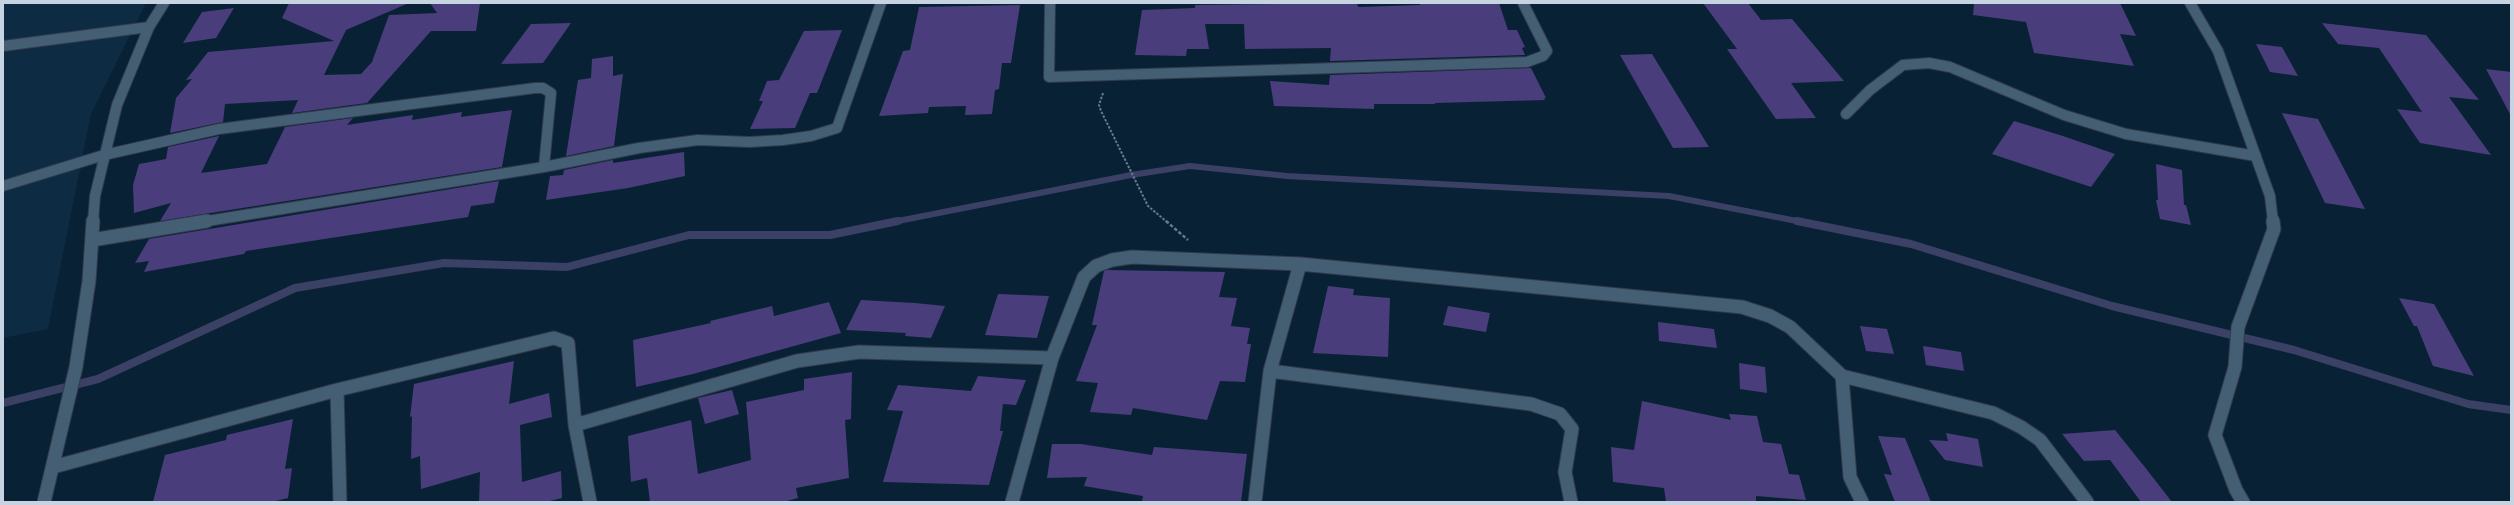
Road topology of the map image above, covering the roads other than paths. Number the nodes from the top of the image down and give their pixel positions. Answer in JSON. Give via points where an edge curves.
{"nodes":[{"id":1,"x":164,"y":3,"type":"edge"},
{"id":2,"x":881,"y":3,"type":"edge"},
{"id":3,"x":1050,"y":3,"type":"edge"},
{"id":4,"x":1523,"y":3,"type":"edge"},
{"id":5,"x":2190,"y":3,"type":"edge"},
{"id":6,"x":149,"y":28,"type":"junction"},
{"id":7,"x":3,"y":46,"type":"edge"},
{"id":8,"x":1846,"y":114,"type":"dead end"},
{"id":9,"x":104,"y":155,"type":"junction"},
{"id":10,"x":2256,"y":156,"type":"junction"},
{"id":11,"x":544,"y":166,"type":"junction"},
{"id":12,"x":3,"y":186,"type":"edge"},
{"id":13,"x":92,"y":240,"type":"junction"},
{"id":14,"x":1300,"y":264,"type":"junction"},
{"id":15,"x":1052,"y":358,"type":"junction"},
{"id":16,"x":1270,"y":372,"type":"junction"},
{"id":17,"x":1842,"y":376,"type":"junction"},
{"id":18,"x":337,"y":390,"type":"junction"},
{"id":19,"x":575,"y":425,"type":"junction"},
{"id":20,"x":53,"y":467,"type":"junction"},
{"id":21,"x":44,"y":502,"type":"edge"},
{"id":22,"x":340,"y":502,"type":"edge"},
{"id":23,"x":590,"y":502,"type":"edge"},
{"id":24,"x":1012,"y":502,"type":"edge"},
{"id":25,"x":1254,"y":502,"type":"edge"},
{"id":26,"x":1571,"y":502,"type":"edge"},
{"id":27,"x":1862,"y":502,"type":"edge"},
{"id":28,"x":2087,"y":502,"type":"edge"},
{"id":29,"x":2244,"y":502,"type":"edge"}],
"edges":[{"from":1,"to":6,"type":"street"},
{"from":2,"to":11,"type":"street","via":[[837,128],[811,136],[783,140],[698,140]]},
{"from":3,"to":4,"type":"street","via":[[1049,77],[1527,62],[1543,56],[1547,51]]},
{"from":5,"to":10,"type":"street","via":[[2218,51]]},
{"from":6,"to":7,"type":"street"},
{"from":6,"to":9,"type":"street","via":[[118,105]]},
{"from":8,"to":10,"type":"street","via":[[1870,90],[1902,65],[1929,63],[1950,67],[2064,114],[2126,134]]},
{"from":9,"to":11,"type":"street","via":[[219,129],[543,88],[551,94]]},
{"from":9,"to":12,"type":"street"},
{"from":9,"to":13,"type":"street","via":[[95,196]]},
{"from":10,"to":29,"type":"street","via":[[2270,196],[2274,229],[2238,327],[2235,367],[2215,435],[2236,490]]},
{"from":11,"to":13,"type":"street"},
{"from":13,"to":20,"type":"street","via":[[89,281],[76,367],[57,440]]},
{"from":14,"to":15,"type":"street","via":[[1132,257],[1096,266],[1084,277]]},
{"from":14,"to":16,"type":"street"},
{"from":14,"to":17,"type":"street","via":[[1742,307],[1770,316],[1790,327]]},
{"from":15,"to":19,"type":"street","via":[[859,352],[797,362]]},
{"from":15,"to":24,"type":"street"},
{"from":16,"to":25,"type":"street"},
{"from":16,"to":26,"type":"street","via":[[1531,404],[1560,414],[1572,429],[1565,472]]},
{"from":17,"to":27,"type":"street","via":[[1850,477]]},
{"from":17,"to":28,"type":"street","via":[[1992,413],[2021,427],[2040,440]]},
{"from":18,"to":19,"type":"street","via":[[495,351],[562,339],[568,343]]},
{"from":18,"to":20,"type":"street"},
{"from":18,"to":22,"type":"street"},
{"from":19,"to":23,"type":"street"},
{"from":20,"to":21,"type":"street"}]}
